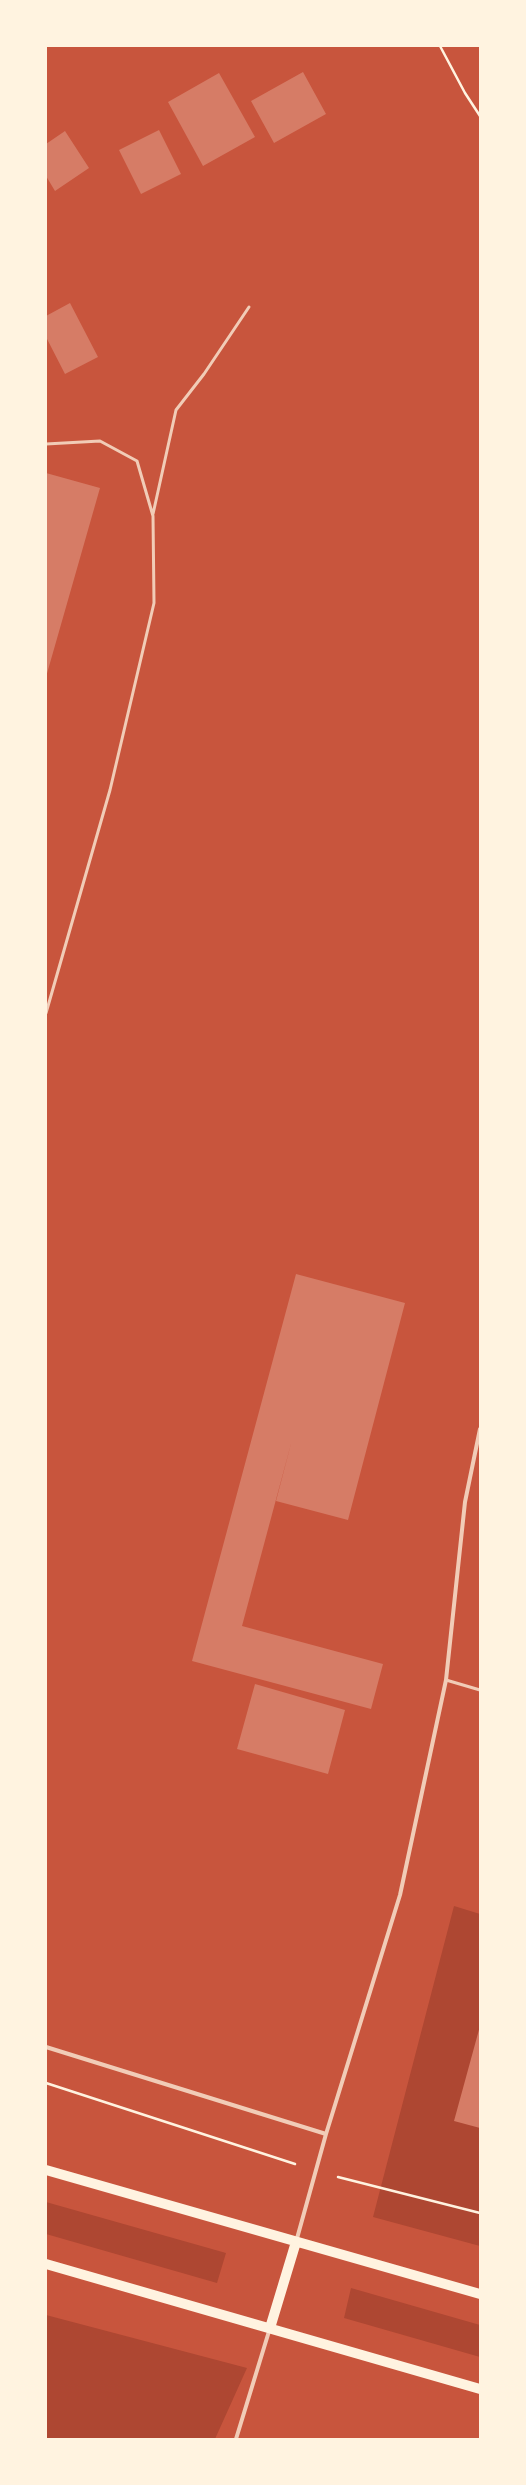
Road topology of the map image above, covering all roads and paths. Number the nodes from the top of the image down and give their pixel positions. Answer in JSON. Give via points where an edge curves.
{"nodes":[{"id":1,"x":440,"y":46,"type":"edge"},
{"id":2,"x":480,"y":116,"type":"edge"},
{"id":3,"x":249,"y":307,"type":"dead end"},
{"id":4,"x":46,"y":444,"type":"edge"},
{"id":5,"x":153,"y":516,"type":"junction"},
{"id":6,"x":46,"y":1013,"type":"edge"},
{"id":7,"x":480,"y":1428,"type":"edge"},
{"id":8,"x":446,"y":1680,"type":"junction"},
{"id":9,"x":480,"y":1690,"type":"edge"},
{"id":10,"x":46,"y":2047,"type":"edge"},
{"id":11,"x":46,"y":2083,"type":"edge"},
{"id":12,"x":326,"y":2134,"type":"junction"},
{"id":13,"x":46,"y":2170,"type":"edge"},
{"id":14,"x":316,"y":2171,"type":"junction"},
{"id":15,"x":480,"y":2213,"type":"edge"},
{"id":16,"x":296,"y":2242,"type":"junction"},
{"id":17,"x":46,"y":2264,"type":"edge"},
{"id":18,"x":480,"y":2294,"type":"edge"},
{"id":19,"x":270,"y":2328,"type":"junction"},
{"id":20,"x":480,"y":2389,"type":"edge"},
{"id":21,"x":236,"y":2439,"type":"edge"}],
"edges":[{"from":1,"to":2,"type":"path"},
{"from":3,"to":5,"type":"lane","via":[[204,374],[176,410]]},
{"from":4,"to":5,"type":"lane","via":[[100,441],[137,461]]},
{"from":5,"to":6,"type":"lane","via":[[154,603],[110,790]]},
{"from":7,"to":8,"type":"street","via":[[465,1502]]},
{"from":8,"to":9,"type":"lane"},
{"from":8,"to":12,"type":"street","via":[[400,1895]]},
{"from":10,"to":12,"type":"street"},
{"from":11,"to":14,"type":"path"},
{"from":12,"to":14,"type":"street"},
{"from":13,"to":16,"type":"main road"},
{"from":14,"to":15,"type":"path"},
{"from":14,"to":16,"type":"street"},
{"from":16,"to":18,"type":"main road"},
{"from":16,"to":19,"type":"main road"},
{"from":17,"to":19,"type":"main road"},
{"from":19,"to":20,"type":"main road"},
{"from":19,"to":21,"type":"street"}]}
